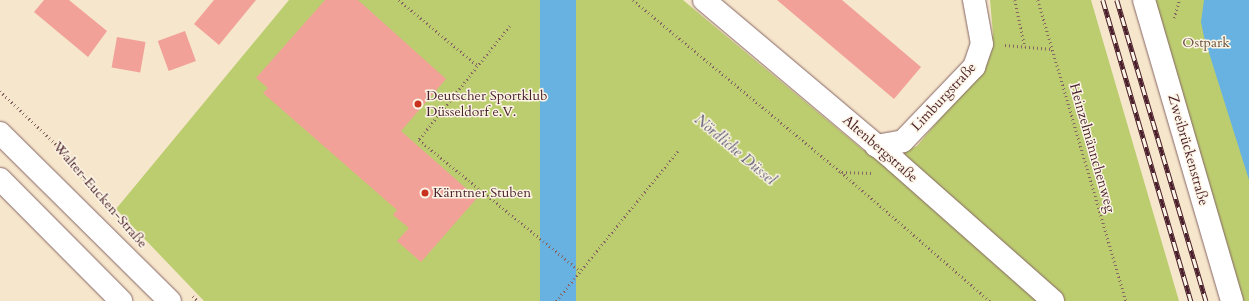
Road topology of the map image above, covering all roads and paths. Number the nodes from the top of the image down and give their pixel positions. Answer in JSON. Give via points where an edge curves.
{"nodes":[{"id":1,"x":399,"y":0,"type":"edge"},
{"id":2,"x":633,"y":0,"type":"edge"},
{"id":3,"x":704,"y":0,"type":"edge"},
{"id":4,"x":974,"y":0,"type":"edge"},
{"id":5,"x":1015,"y":0,"type":"edge"},
{"id":6,"x":1038,"y":0,"type":"edge"},
{"id":7,"x":1144,"y":0,"type":"edge"},
{"id":8,"x":510,"y":26,"type":"dead end"},
{"id":9,"x":982,"y":44,"type":"junction"},
{"id":10,"x":1025,"y":47,"type":"junction"},
{"id":11,"x":1052,"y":49,"type":"junction"},
{"id":12,"x":478,"y":66,"type":"junction"},
{"id":13,"x":0,"y":91,"type":"edge"},
{"id":14,"x":0,"y":133,"type":"edge"},
{"id":15,"x":876,"y":146,"type":"junction"},
{"id":16,"x":678,"y":151,"type":"dead end"},
{"id":17,"x":0,"y":179,"type":"edge"},
{"id":18,"x":91,"y":189,"type":"dead end"},
{"id":19,"x":578,"y":270,"type":"junction"},
{"id":20,"x":178,"y":295,"type":"edge"},
{"id":21,"x":121,"y":301,"type":"edge"},
{"id":22,"x":198,"y":301,"type":"edge"},
{"id":23,"x":556,"y":301,"type":"edge"},
{"id":24,"x":990,"y":301,"type":"edge"},
{"id":25,"x":1053,"y":301,"type":"edge"},
{"id":26,"x":1126,"y":301,"type":"edge"},
{"id":27,"x":1232,"y":301,"type":"edge"}],
"edges":[{"from":1,"to":12,"type":"path"},
{"from":2,"to":24,"type":"path","via":[[841,172]]},
{"from":3,"to":15,"type":"street","name":"Altenbergstraße"},
{"from":4,"to":9,"type":"street","name":"Limburgstraße"},
{"from":5,"to":10,"type":"path"},
{"from":6,"to":11,"type":"path","name":"Heinzelmännchenweg"},
{"from":7,"to":27,"type":"street","name":"Zweibrückenstraße"},
{"from":8,"to":12,"type":"path"},
{"from":9,"to":10,"type":"path"},
{"from":9,"to":15,"type":"street","name":"Limburgstraße","via":[[974,68],[903,141]]},
{"from":10,"to":11,"type":"path"},
{"from":11,"to":26,"type":"path","name":"Heinzelmännchenweg"},
{"from":12,"to":19,"type":"path","via":[[419,140]]},
{"from":13,"to":18,"type":"path","name":"Walter-Eucken-Straße","via":[[57,145]]},
{"from":14,"to":20,"type":"street","name":"Walter-Eucken-Straße"},
{"from":15,"to":25,"type":"street","name":"Altenbergstraße"},
{"from":16,"to":19,"type":"path"},
{"from":17,"to":21,"type":"street"},
{"from":19,"to":23,"type":"path"},
{"from":20,"to":22,"type":"path"}]}
